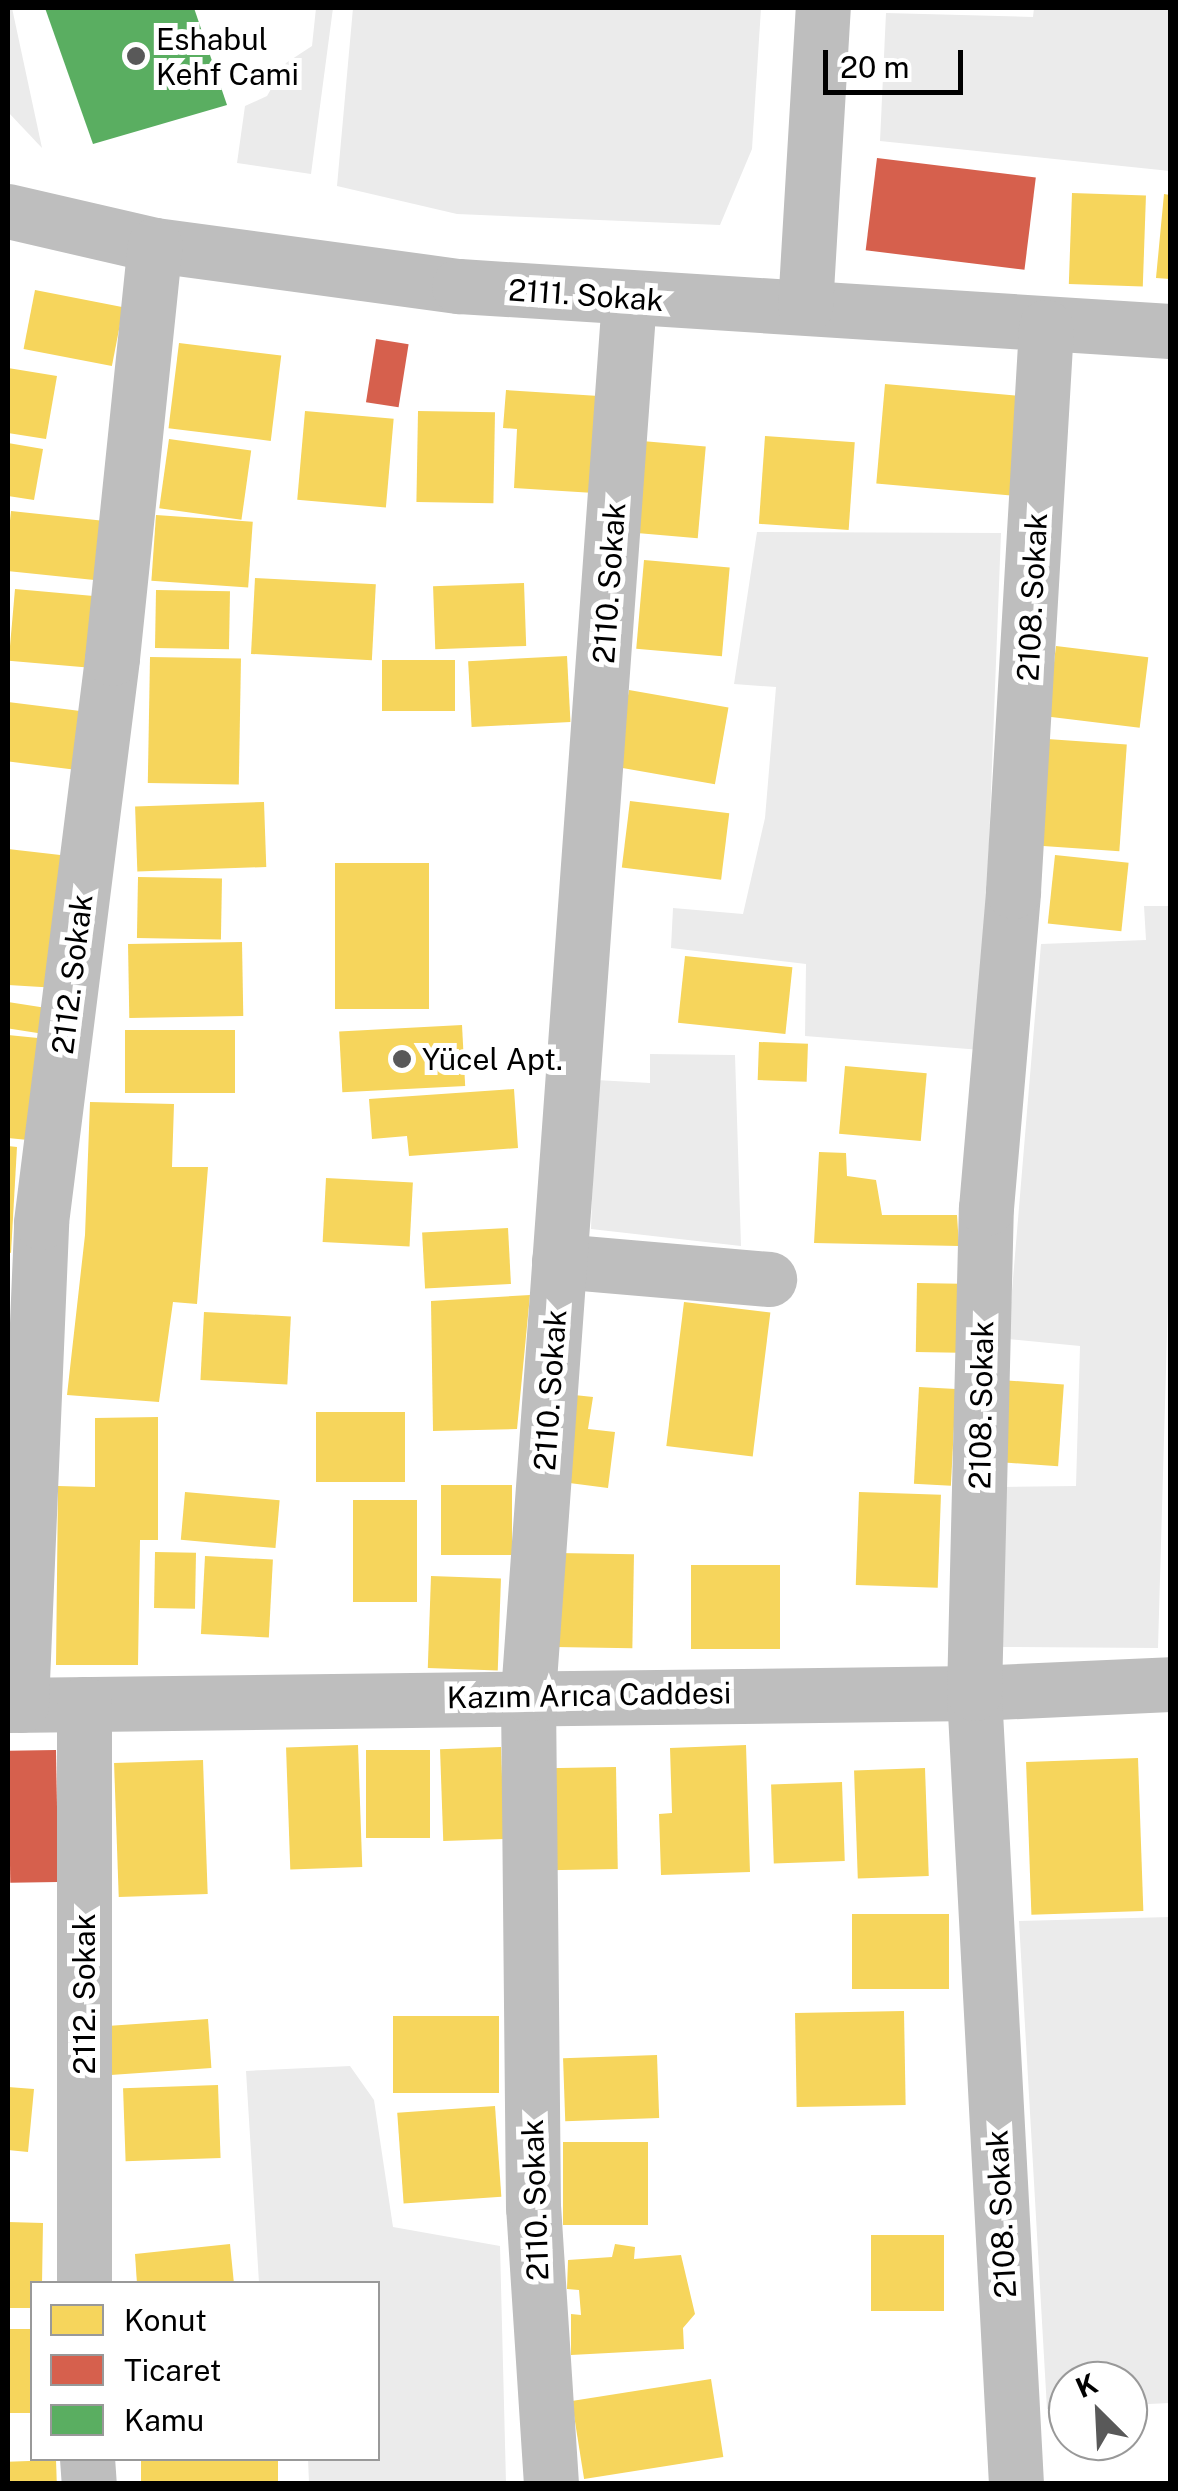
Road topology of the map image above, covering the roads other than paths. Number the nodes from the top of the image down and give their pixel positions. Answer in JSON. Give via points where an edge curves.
{"nodes":[{"id":1,"x":822,"y":8,"type":"edge"},
{"id":2,"x":8,"y":210,"type":"edge"},
{"id":3,"x":154,"y":245,"type":"junction"},
{"id":4,"x":629,"y":299,"type":"junction"},
{"id":5,"x":806,"y":307,"type":"junction"},
{"id":6,"x":1046,"y":327,"type":"junction"},
{"id":7,"x":1170,"y":331,"type":"edge"},
{"id":8,"x":559,"y":1261,"type":"junction"},
{"id":9,"x":769,"y":1279,"type":"dead end"},
{"id":10,"x":1170,"y":1684,"type":"edge"},
{"id":11,"x":974,"y":1693,"type":"junction"},
{"id":12,"x":528,"y":1694,"type":"junction"},
{"id":13,"x":84,"y":1704,"type":"junction"},
{"id":14,"x":14,"y":1705,"type":"edge"},
{"id":15,"x":84,"y":2281,"type":"edge"},
{"id":16,"x":552,"y":2484,"type":"edge"},
{"id":17,"x":1016,"y":2484,"type":"edge"}],
"edges":[{"from":1,"to":5,"type":"street"},
{"from":2,"to":3,"type":"street","name":"2111. Sokak"},
{"from":3,"to":4,"type":"street","name":"2111. Sokak","via":[[459,286]]},
{"from":3,"to":14,"type":"street","name":"2112. Sokak","via":[[112,658],[41,1222]]},
{"from":4,"to":5,"type":"street","name":"2111. Sokak"},
{"from":4,"to":8,"type":"street","name":"2110. Sokak"},
{"from":5,"to":6,"type":"street","name":"2111. Sokak"},
{"from":6,"to":7,"type":"street","name":"2111. Sokak"},
{"from":6,"to":11,"type":"street","name":"2108. Sokak","via":[[1021,776],[986,1208]]},
{"from":8,"to":9,"type":"street"},
{"from":8,"to":12,"type":"street","name":"2110. Sokak"},
{"from":10,"to":11,"type":"street","name":"Kazım Arıca Caddesi"},
{"from":11,"to":12,"type":"street","name":"Kazım Arıca Caddesi"},
{"from":11,"to":17,"type":"street","name":"2108. Sokak"},
{"from":12,"to":13,"type":"street","name":"Kazım Arıca Caddesi"},
{"from":12,"to":16,"type":"street","name":"2110. Sokak","via":[[533,2208]]},
{"from":13,"to":14,"type":"street","name":"Kazım Arıca Caddesi"},
{"from":13,"to":15,"type":"street","name":"2112. Sokak"}]}
